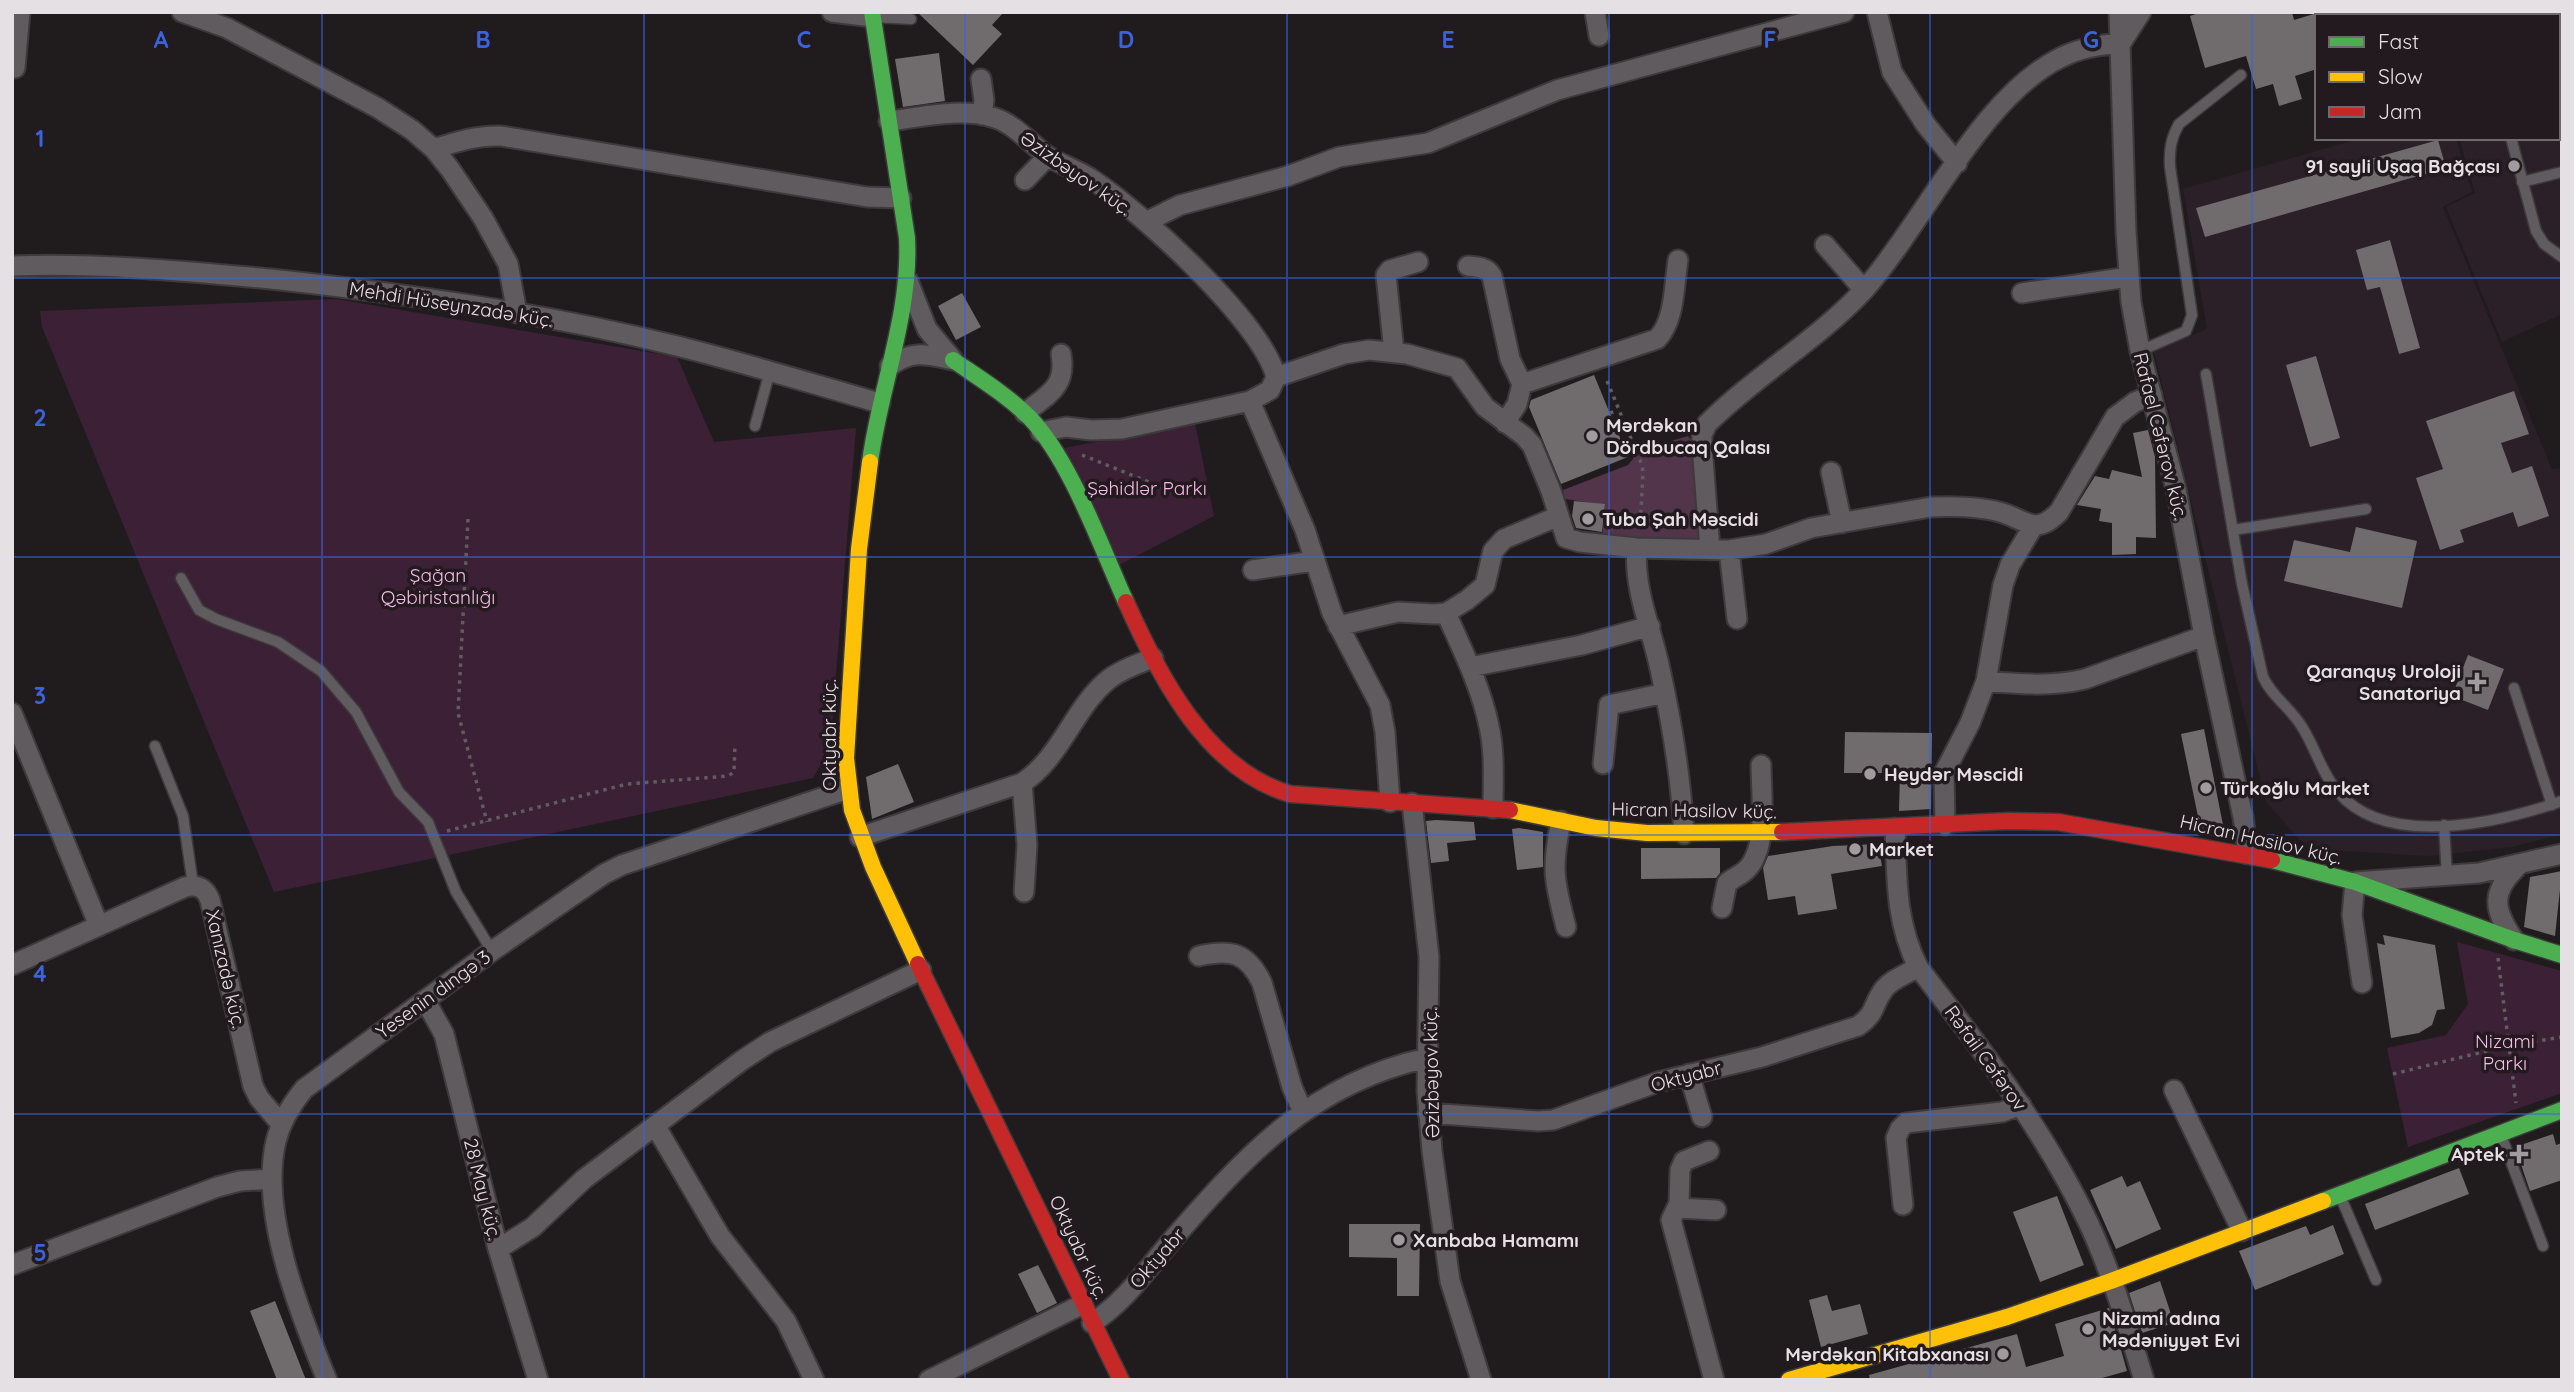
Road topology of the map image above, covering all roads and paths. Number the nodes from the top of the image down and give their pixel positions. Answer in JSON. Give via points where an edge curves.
{"nodes":[{"id":1,"x":20,"y":12,"type":"edge"},
{"id":2,"x":182,"y":12,"type":"edge"},
{"id":3,"x":832,"y":12,"type":"edge"},
{"id":4,"x":1595,"y":12,"type":"edge"},
{"id":5,"x":1844,"y":12,"type":"edge"},
{"id":6,"x":1877,"y":12,"type":"edge"},
{"id":7,"x":2119,"y":12,"type":"edge"},
{"id":8,"x":2141,"y":12,"type":"edge"},
{"id":9,"x":872,"y":15,"type":"edge"},
{"id":10,"x":911,"y":19,"type":"dead end"},
{"id":11,"x":1599,"y":36,"type":"dead end"},
{"id":12,"x":2121,"y":43,"type":"junction"},
{"id":13,"x":15,"y":68,"type":"dead end"},
{"id":14,"x":2241,"y":75,"type":"dead end"},
{"id":15,"x":981,"y":79,"type":"dead end"},
{"id":16,"x":982,"y":115,"type":"junction"},
{"id":17,"x":889,"y":121,"type":"junction"},
{"id":18,"x":2511,"y":140,"type":"edge"},
{"id":19,"x":434,"y":149,"type":"junction"},
{"id":20,"x":1048,"y":156,"type":"junction"},
{"id":21,"x":1957,"y":163,"type":"junction"},
{"id":22,"x":2562,"y":172,"type":"edge"},
{"id":23,"x":1025,"y":180,"type":"dead end"},
{"id":24,"x":2522,"y":183,"type":"junction"},
{"id":25,"x":901,"y":198,"type":"junction"},
{"id":26,"x":1146,"y":222,"type":"junction"},
{"id":27,"x":1825,"y":245,"type":"dead end"},
{"id":28,"x":2562,"y":257,"type":"edge"},
{"id":29,"x":1678,"y":260,"type":"dead end"},
{"id":30,"x":1418,"y":262,"type":"dead end"},
{"id":31,"x":12,"y":266,"type":"edge"},
{"id":32,"x":1468,"y":266,"type":"dead end"},
{"id":33,"x":2128,"y":277,"type":"junction"},
{"id":34,"x":907,"y":278,"type":"junction"},
{"id":35,"x":1864,"y":290,"type":"junction"},
{"id":36,"x":2022,"y":293,"type":"dead end"},
{"id":37,"x":517,"y":313,"type":"junction"},
{"id":38,"x":927,"y":329,"type":"junction"},
{"id":39,"x":898,"y":335,"type":"junction"},
{"id":40,"x":2140,"y":351,"type":"junction"},
{"id":41,"x":1394,"y":352,"type":"junction"},
{"id":42,"x":1061,"y":354,"type":"dead end"},
{"id":43,"x":953,"y":360,"type":"junction"},
{"id":44,"x":890,"y":366,"type":"junction"},
{"id":45,"x":770,"y":371,"type":"junction"},
{"id":46,"x":2206,"y":374,"type":"dead end"},
{"id":47,"x":1276,"y":377,"type":"junction"},
{"id":48,"x":1608,"y":381,"type":"dead end"},
{"id":49,"x":1522,"y":384,"type":"junction"},
{"id":50,"x":2152,"y":395,"type":"junction"},
{"id":51,"x":1250,"y":401,"type":"junction"},
{"id":52,"x":880,"y":403,"type":"junction"},
{"id":53,"x":1618,"y":410,"type":"junction"},
{"id":54,"x":1025,"y":413,"type":"junction"},
{"id":55,"x":1609,"y":413,"type":"dead end"},
{"id":56,"x":1505,"y":423,"type":"junction"},
{"id":57,"x":755,"y":426,"type":"dead end"},
{"id":58,"x":1041,"y":432,"type":"junction"},
{"id":59,"x":1076,"y":452,"type":"dead end"},
{"id":60,"x":1831,"y":472,"type":"dead end"},
{"id":61,"x":1181,"y":495,"type":"dead end"},
{"id":62,"x":2366,"y":509,"type":"dead end"},
{"id":63,"x":1559,"y":516,"type":"junction"},
{"id":64,"x":468,"y":519,"type":"dead end"},
{"id":65,"x":1842,"y":523,"type":"junction"},
{"id":66,"x":2034,"y":525,"type":"junction"},
{"id":67,"x":2233,"y":530,"type":"junction"},
{"id":68,"x":1637,"y":548,"type":"junction"},
{"id":69,"x":1719,"y":550,"type":"junction"},
{"id":70,"x":1314,"y":561,"type":"junction"},
{"id":71,"x":1253,"y":570,"type":"dead end"},
{"id":72,"x":181,"y":578,"type":"dead end"},
{"id":73,"x":1446,"y":613,"type":"junction"},
{"id":74,"x":1737,"y":618,"type":"dead end"},
{"id":75,"x":1338,"y":625,"type":"junction"},
{"id":76,"x":1650,"y":626,"type":"junction"},
{"id":77,"x":2204,"y":636,"type":"junction"},
{"id":78,"x":1153,"y":658,"type":"junction"},
{"id":79,"x":1470,"y":667,"type":"junction"},
{"id":80,"x":1986,"y":681,"type":"junction"},
{"id":81,"x":2514,"y":688,"type":"dead end"},
{"id":82,"x":1665,"y":693,"type":"junction"},
{"id":83,"x":12,"y":713,"type":"edge"},
{"id":84,"x":735,"y":744,"type":"dead end"},
{"id":85,"x":155,"y":746,"type":"dead end"},
{"id":86,"x":1603,"y":764,"type":"dead end"},
{"id":87,"x":1761,"y":765,"type":"dead end"},
{"id":88,"x":1022,"y":783,"type":"junction"},
{"id":89,"x":848,"y":789,"type":"junction"},
{"id":90,"x":1390,"y":802,"type":"junction"},
{"id":91,"x":1412,"y":803,"type":"junction"},
{"id":92,"x":2557,"y":803,"type":"edge"},
{"id":93,"x":1493,"y":808,"type":"junction"},
{"id":94,"x":1561,"y":821,"type":"junction"},
{"id":95,"x":487,"y":822,"type":"junction"},
{"id":96,"x":1944,"y":825,"type":"junction"},
{"id":97,"x":2444,"y":825,"type":"junction"},
{"id":98,"x":1895,"y":828,"type":"junction"},
{"id":99,"x":1761,"y":832,"type":"junction"},
{"id":100,"x":434,"y":834,"type":"junction"},
{"id":101,"x":1684,"y":834,"type":"junction"},
{"id":102,"x":860,"y":837,"type":"junction"},
{"id":103,"x":2248,"y":854,"type":"junction"},
{"id":104,"x":2562,"y":854,"type":"edge"},
{"id":105,"x":2519,"y":865,"type":"junction"},
{"id":106,"x":2448,"y":877,"type":"junction"},
{"id":107,"x":2355,"y":882,"type":"junction"},
{"id":108,"x":192,"y":885,"type":"junction"},
{"id":109,"x":1024,"y":892,"type":"dead end"},
{"id":110,"x":1722,"y":908,"type":"dead end"},
{"id":111,"x":99,"y":926,"type":"junction"},
{"id":112,"x":1566,"y":926,"type":"dead end"},
{"id":113,"x":2514,"y":940,"type":"junction"},
{"id":114,"x":492,"y":951,"type":"junction"},
{"id":115,"x":2497,"y":952,"type":"dead end"},
{"id":116,"x":2562,"y":955,"type":"edge"},
{"id":117,"x":1199,"y":956,"type":"dead end"},
{"id":118,"x":12,"y":965,"type":"edge"},
{"id":119,"x":1918,"y":967,"type":"junction"},
{"id":120,"x":921,"y":970,"type":"junction"},
{"id":121,"x":2362,"y":983,"type":"dead end"},
{"id":122,"x":425,"y":1000,"type":"junction"},
{"id":123,"x":2562,"y":1037,"type":"edge"},
{"id":124,"x":2507,"y":1046,"type":"junction"},
{"id":125,"x":1427,"y":1058,"type":"junction"},
{"id":126,"x":1689,"y":1074,"type":"junction"},
{"id":127,"x":2393,"y":1074,"type":"dead end"},
{"id":128,"x":2174,"y":1090,"type":"dead end"},
{"id":129,"x":2021,"y":1105,"type":"junction"},
{"id":130,"x":2517,"y":1108,"type":"dead end"},
{"id":131,"x":1302,"y":1110,"type":"junction"},
{"id":132,"x":2562,"y":1110,"type":"edge"},
{"id":133,"x":1428,"y":1113,"type":"junction"},
{"id":134,"x":1702,"y":1117,"type":"dead end"},
{"id":135,"x":281,"y":1124,"type":"junction"},
{"id":136,"x":656,"y":1127,"type":"junction"},
{"id":137,"x":2500,"y":1134,"type":"junction"},
{"id":138,"x":1709,"y":1151,"type":"dead end"},
{"id":139,"x":272,"y":1179,"type":"junction"},
{"id":140,"x":2339,"y":1195,"type":"junction"},
{"id":141,"x":1903,"y":1205,"type":"dead end"},
{"id":142,"x":1677,"y":1208,"type":"junction"},
{"id":143,"x":1716,"y":1210,"type":"dead end"},
{"id":144,"x":2242,"y":1231,"type":"junction"},
{"id":145,"x":2543,"y":1245,"type":"dead end"},
{"id":146,"x":498,"y":1249,"type":"junction"},
{"id":147,"x":12,"y":1265,"type":"edge"},
{"id":148,"x":2376,"y":1280,"type":"dead end"},
{"id":149,"x":2111,"y":1281,"type":"junction"},
{"id":150,"x":1083,"y":1304,"type":"junction"},
{"id":151,"x":1092,"y":1323,"type":"junction"},
{"id":152,"x":327,"y":1380,"type":"edge"},
{"id":153,"x":538,"y":1380,"type":"edge"},
{"id":154,"x":814,"y":1380,"type":"edge"},
{"id":155,"x":929,"y":1380,"type":"edge"},
{"id":156,"x":1121,"y":1380,"type":"edge"},
{"id":157,"x":1480,"y":1380,"type":"edge"},
{"id":158,"x":1714,"y":1380,"type":"edge"},
{"id":159,"x":1789,"y":1380,"type":"edge"},
{"id":160,"x":2144,"y":1380,"type":"edge"}],
"edges":[{"from":1,"to":13,"type":"street"},
{"from":2,"to":19,"type":"street","via":[[227,28],[378,107]]},
{"from":3,"to":9,"type":"street"},
{"from":4,"to":11,"type":"street"},
{"from":5,"to":26,"type":"street","via":[[1557,90],[1428,143],[1339,157],[1180,205]]},
{"from":6,"to":21,"type":"street","via":[[1886,57],[1896,79]]},
{"from":7,"to":12,"type":"street","name":"Rafael Cəfərov küç."},
{"from":8,"to":12,"type":"street"},
{"from":9,"to":10,"type":"lane"},
{"from":9,"to":17,"type":"street","name":"Oktyabr küç."},
{"from":12,"to":21,"type":"street","via":[[2060,57],[2032,76]]},
{"from":12,"to":33,"type":"street","name":"Rafael Cəfərov küç."},
{"from":14,"to":40,"type":"lane","via":[[2179,124],[2173,135],[2170,167],[2192,315],[2186,331]]},
{"from":15,"to":16,"type":"street"},
{"from":16,"to":17,"type":"street","name":"Əzizbəyov küç."},
{"from":16,"to":20,"type":"street","name":"Əzizbəyov küç.","via":[[1005,122]]},
{"from":17,"to":25,"type":"street","name":"Oktyabr küç."},
{"from":18,"to":24,"type":"lane"},
{"from":19,"to":25,"type":"street","via":[[467,138],[501,136],[867,197]]},
{"from":19,"to":37,"type":"street","via":[[483,218],[508,264]]},
{"from":20,"to":23,"type":"street"},
{"from":20,"to":26,"type":"street","name":"Əzizbəyov küç.","via":[[1094,180]]},
{"from":21,"to":35,"type":"street"},
{"from":22,"to":24,"type":"lane"},
{"from":24,"to":28,"type":"lane","via":[[2536,231],[2544,244]]},
{"from":25,"to":34,"type":"street","name":"Oktyabr küç."},
{"from":26,"to":47,"type":"street","name":"Əzizbəyov küç.","via":[[1244,322]]},
{"from":27,"to":35,"type":"street"},
{"from":29,"to":49,"type":"street","via":[[1668,322],[1657,339]]},
{"from":30,"to":41,"type":"street","via":[[1386,275]]},
{"from":31,"to":37,"type":"street","name":"Mehdi Hüseynzadə küç.","via":[[176,270]]},
{"from":32,"to":49,"type":"street","via":[[1490,271],[1510,359]]},
{"from":33,"to":36,"type":"street"},
{"from":33,"to":40,"type":"street","name":"Rafael Cəfərov küç."},
{"from":34,"to":38,"type":"street"},
{"from":34,"to":39,"type":"street","name":"Oktyabr küç."},
{"from":35,"to":69,"type":"street","via":[[1707,424],[1702,445]]},
{"from":37,"to":45,"type":"street","name":"Mehdi Hüseynzadə küç.","via":[[677,346]]},
{"from":38,"to":39,"type":"street","via":[[910,328]]},
{"from":38,"to":43,"type":"street"},
{"from":39,"to":44,"type":"street","name":"Oktyabr küç."},
{"from":40,"to":50,"type":"street","name":"Rafael Cəfərov küç."},
{"from":41,"to":47,"type":"street","via":[[1344,354]]},
{"from":41,"to":56,"type":"street","via":[[1457,368],[1485,407]]},
{"from":42,"to":54,"type":"street","via":[[1061,380]]},
{"from":43,"to":44,"type":"street","via":[[914,354]]},
{"from":43,"to":54,"type":"street","name":"Hicran Hasilov küç."},
{"from":44,"to":52,"type":"street","name":"Oktyabr küç."},
{"from":45,"to":52,"type":"street","name":"Mehdi Hüseynzadə küç."},
{"from":45,"to":57,"type":"lane"},
{"from":46,"to":67,"type":"lane"},
{"from":47,"to":51,"type":"street","via":[[1270,390]]},
{"from":48,"to":53,"type":"path"},
{"from":49,"to":56,"type":"street"},
{"from":50,"to":66,"type":"street","via":[[2115,417],[2059,512],[2052,520]]},
{"from":50,"to":77,"type":"street","name":"Rafael Cəfərov küç.","via":[[2176,489]]},
{"from":51,"to":58,"type":"street","via":[[1122,429],[1066,427]]},
{"from":51,"to":70,"type":"street"},
{"from":52,"to":89,"type":"street","name":"Oktyabr küç.","via":[[859,549],[848,710]]},
{"from":53,"to":55,"type":"path"},
{"from":53,"to":68,"type":"path","via":[[1643,473]]},
{"from":54,"to":58,"type":"street","name":"Hicran Hasilov küç."},
{"from":56,"to":63,"type":"street","via":[[1524,436],[1536,453]]},
{"from":58,"to":78,"type":"street","name":"Hicran Hasilov küç.","via":[[1073,487]]},
{"from":59,"to":61,"type":"path"},
{"from":60,"to":65,"type":"street"},
{"from":62,"to":67,"type":"lane"},
{"from":63,"to":68,"type":"street","via":[[1563,534],[1571,540]]},
{"from":63,"to":73,"type":"street","via":[[1496,545],[1485,585]]},
{"from":64,"to":95,"type":"path","via":[[458,713]]},
{"from":65,"to":66,"type":"street","via":[[1949,506],[1990,510]]},
{"from":65,"to":69,"type":"street","via":[[1755,546]]},
{"from":66,"to":80,"type":"street","via":[[2003,585]]},
{"from":67,"to":97,"type":"lane","via":[[2263,677],[2269,690],[2297,718],[2336,790],[2348,802],[2381,819]]},
{"from":68,"to":69,"type":"street"},
{"from":68,"to":76,"type":"street","via":[[1638,577]]},
{"from":69,"to":74,"type":"street"},
{"from":70,"to":71,"type":"street"},
{"from":70,"to":75,"type":"street"},
{"from":72,"to":100,"type":"lane","via":[[199,610],[278,642],[321,671],[356,712],[399,792]]},
{"from":73,"to":75,"type":"street","via":[[1398,612]]},
{"from":73,"to":79,"type":"street"},
{"from":75,"to":90,"type":"street","via":[[1380,705]]},
{"from":76,"to":79,"type":"street","via":[[1583,645]]},
{"from":76,"to":82,"type":"street"},
{"from":77,"to":80,"type":"street","via":[[2065,684]]},
{"from":77,"to":103,"type":"street","name":"Rafael Cəfərov küç."},
{"from":78,"to":88,"type":"street","via":[[1107,680],[1049,758]]},
{"from":78,"to":90,"type":"street","name":"Hicran Hasilov küç.","via":[[1198,727],[1263,785],[1290,794]]},
{"from":79,"to":93,"type":"street","via":[[1490,727]]},
{"from":80,"to":96,"type":"street","via":[[1944,773]]},
{"from":81,"to":92,"type":"lane"},
{"from":82,"to":86,"type":"street","via":[[1609,705]]},
{"from":82,"to":101,"type":"street"},
{"from":83,"to":111,"type":"street"},
{"from":84,"to":95,"type":"path","via":[[734,772],[728,776],[627,784]]},
{"from":85,"to":108,"type":"lane","via":[[183,817]]},
{"from":87,"to":99,"type":"street"},
{"from":88,"to":102,"type":"street"},
{"from":88,"to":109,"type":"street","via":[[1027,845]]},
{"from":89,"to":102,"type":"street","name":"Oktyabr küç."},
{"from":89,"to":114,"type":"street","name":"Yesenin dıngə 3","via":[[622,865]]},
{"from":90,"to":91,"type":"street","name":"Hicran Hasilov küç."},
{"from":91,"to":93,"type":"street","name":"Hicran Hasilov küç."},
{"from":91,"to":125,"type":"street","name":"Əzizbəyov küç.","via":[[1429,957]]},
{"from":92,"to":97,"type":"lane","via":[[2499,820]]},
{"from":93,"to":94,"type":"street","name":"Hicran Hasilov küç."},
{"from":94,"to":101,"type":"street","name":"Hicran Hasilov küç.","via":[[1619,832]]},
{"from":94,"to":112,"type":"street","via":[[1554,884]]},
{"from":95,"to":100,"type":"path"},
{"from":96,"to":98,"type":"street","name":"Hicran Hasilov küç."},
{"from":96,"to":103,"type":"street","name":"Hicran Hasilov küç.","via":[[2058,822]]},
{"from":97,"to":106,"type":"lane"},
{"from":98,"to":99,"type":"street","name":"Hicran Hasilov küç."},
{"from":98,"to":119,"type":"street","name":"Rəfail Cəfərov","via":[[1899,915]]},
{"from":99,"to":101,"type":"street","name":"Hicran Hasilov küç."},
{"from":99,"to":110,"type":"street","via":[[1746,870],[1727,883]]},
{"from":100,"to":114,"type":"lane","via":[[452,885]]},
{"from":102,"to":120,"type":"street","name":"Oktyabr küç."},
{"from":103,"to":107,"type":"street","name":"Hicran Hasilov küç."},
{"from":104,"to":105,"type":"street"},
{"from":105,"to":106,"type":"street"},
{"from":105,"to":113,"type":"street","via":[[2501,884],[2497,900],[2501,921]]},
{"from":106,"to":107,"type":"street"},
{"from":107,"to":113,"type":"street","name":"Hicran Hasilov küç."},
{"from":107,"to":121,"type":"street","via":[[2352,915]]},
{"from":108,"to":111,"type":"street"},
{"from":108,"to":135,"type":"street","name":"Xanızadə küç.","via":[[206,890],[210,900],[253,1086]]},
{"from":111,"to":118,"type":"street"},
{"from":113,"to":116,"type":"street","name":"Hicran Hasilov küç."},
{"from":114,"to":122,"type":"street","name":"Yesenin dıngə 3"},
{"from":115,"to":124,"type":"path"},
{"from":117,"to":131,"type":"street","via":[[1230,952],[1256,970]]},
{"from":119,"to":126,"type":"street","name":"Oktyabr","via":[[1885,988],[1875,1010],[1858,1026],[1762,1057]]},
{"from":119,"to":129,"type":"street","name":"Rəfail Cəfərov"},
{"from":120,"to":136,"type":"street","via":[[770,1042]]},
{"from":120,"to":150,"type":"street","name":"Oktyabr küç."},
{"from":122,"to":135,"type":"street","name":"Yesenin dıngə 3","via":[[304,1089]]},
{"from":122,"to":146,"type":"street","name":"28 May küç.","via":[[443,1034]]},
{"from":123,"to":124,"type":"path"},
{"from":124,"to":127,"type":"path"},
{"from":124,"to":130,"type":"path"},
{"from":125,"to":131,"type":"street","name":"Oktyabr","via":[[1371,1075]]},
{"from":125,"to":133,"type":"street","name":"Əzizbəyov küç."},
{"from":126,"to":133,"type":"street","name":"Oktyabr","via":[[1553,1120]]},
{"from":126,"to":134,"type":"street"},
{"from":128,"to":144,"type":"street"},
{"from":129,"to":141,"type":"street","via":[[2002,1112],[1906,1124],[1900,1129],[1896,1138]]},
{"from":129,"to":149,"type":"street","name":"Rəfail Cəfərov","via":[[2084,1214]]},
{"from":131,"to":151,"type":"street","name":"Oktyabr","via":[[1256,1149],[1116,1305]]},
{"from":132,"to":137,"type":"street"},
{"from":133,"to":157,"type":"street","name":"Əzizbəyov küç.","via":[[1450,1281]]},
{"from":135,"to":139,"type":"street","name":"Yesenin dıngə 3"},
{"from":136,"to":146,"type":"street","via":[[584,1179],[533,1227]]},
{"from":136,"to":154,"type":"street","via":[[720,1236],[786,1321]]},
{"from":137,"to":140,"type":"street"},
{"from":137,"to":145,"type":"lane"},
{"from":138,"to":142,"type":"street","via":[[1684,1161]]},
{"from":139,"to":147,"type":"street","via":[[217,1187]]},
{"from":139,"to":152,"type":"street","name":"Yesenin dıngə 3","via":[[288,1272]]},
{"from":140,"to":144,"type":"street"},
{"from":140,"to":148,"type":"lane"},
{"from":142,"to":143,"type":"street"},
{"from":142,"to":158,"type":"street","via":[[1671,1226]]},
{"from":144,"to":149,"type":"street"},
{"from":146,"to":153,"type":"street","name":"28 May küç."},
{"from":149,"to":159,"type":"street","via":[[1984,1324]]},
{"from":149,"to":160,"type":"street","name":"Rəfail Cəfərov"},
{"from":150,"to":151,"type":"street","name":"Oktyabr küç."},
{"from":150,"to":155,"type":"street"},
{"from":151,"to":156,"type":"street","name":"Oktyabr küç."}]}
